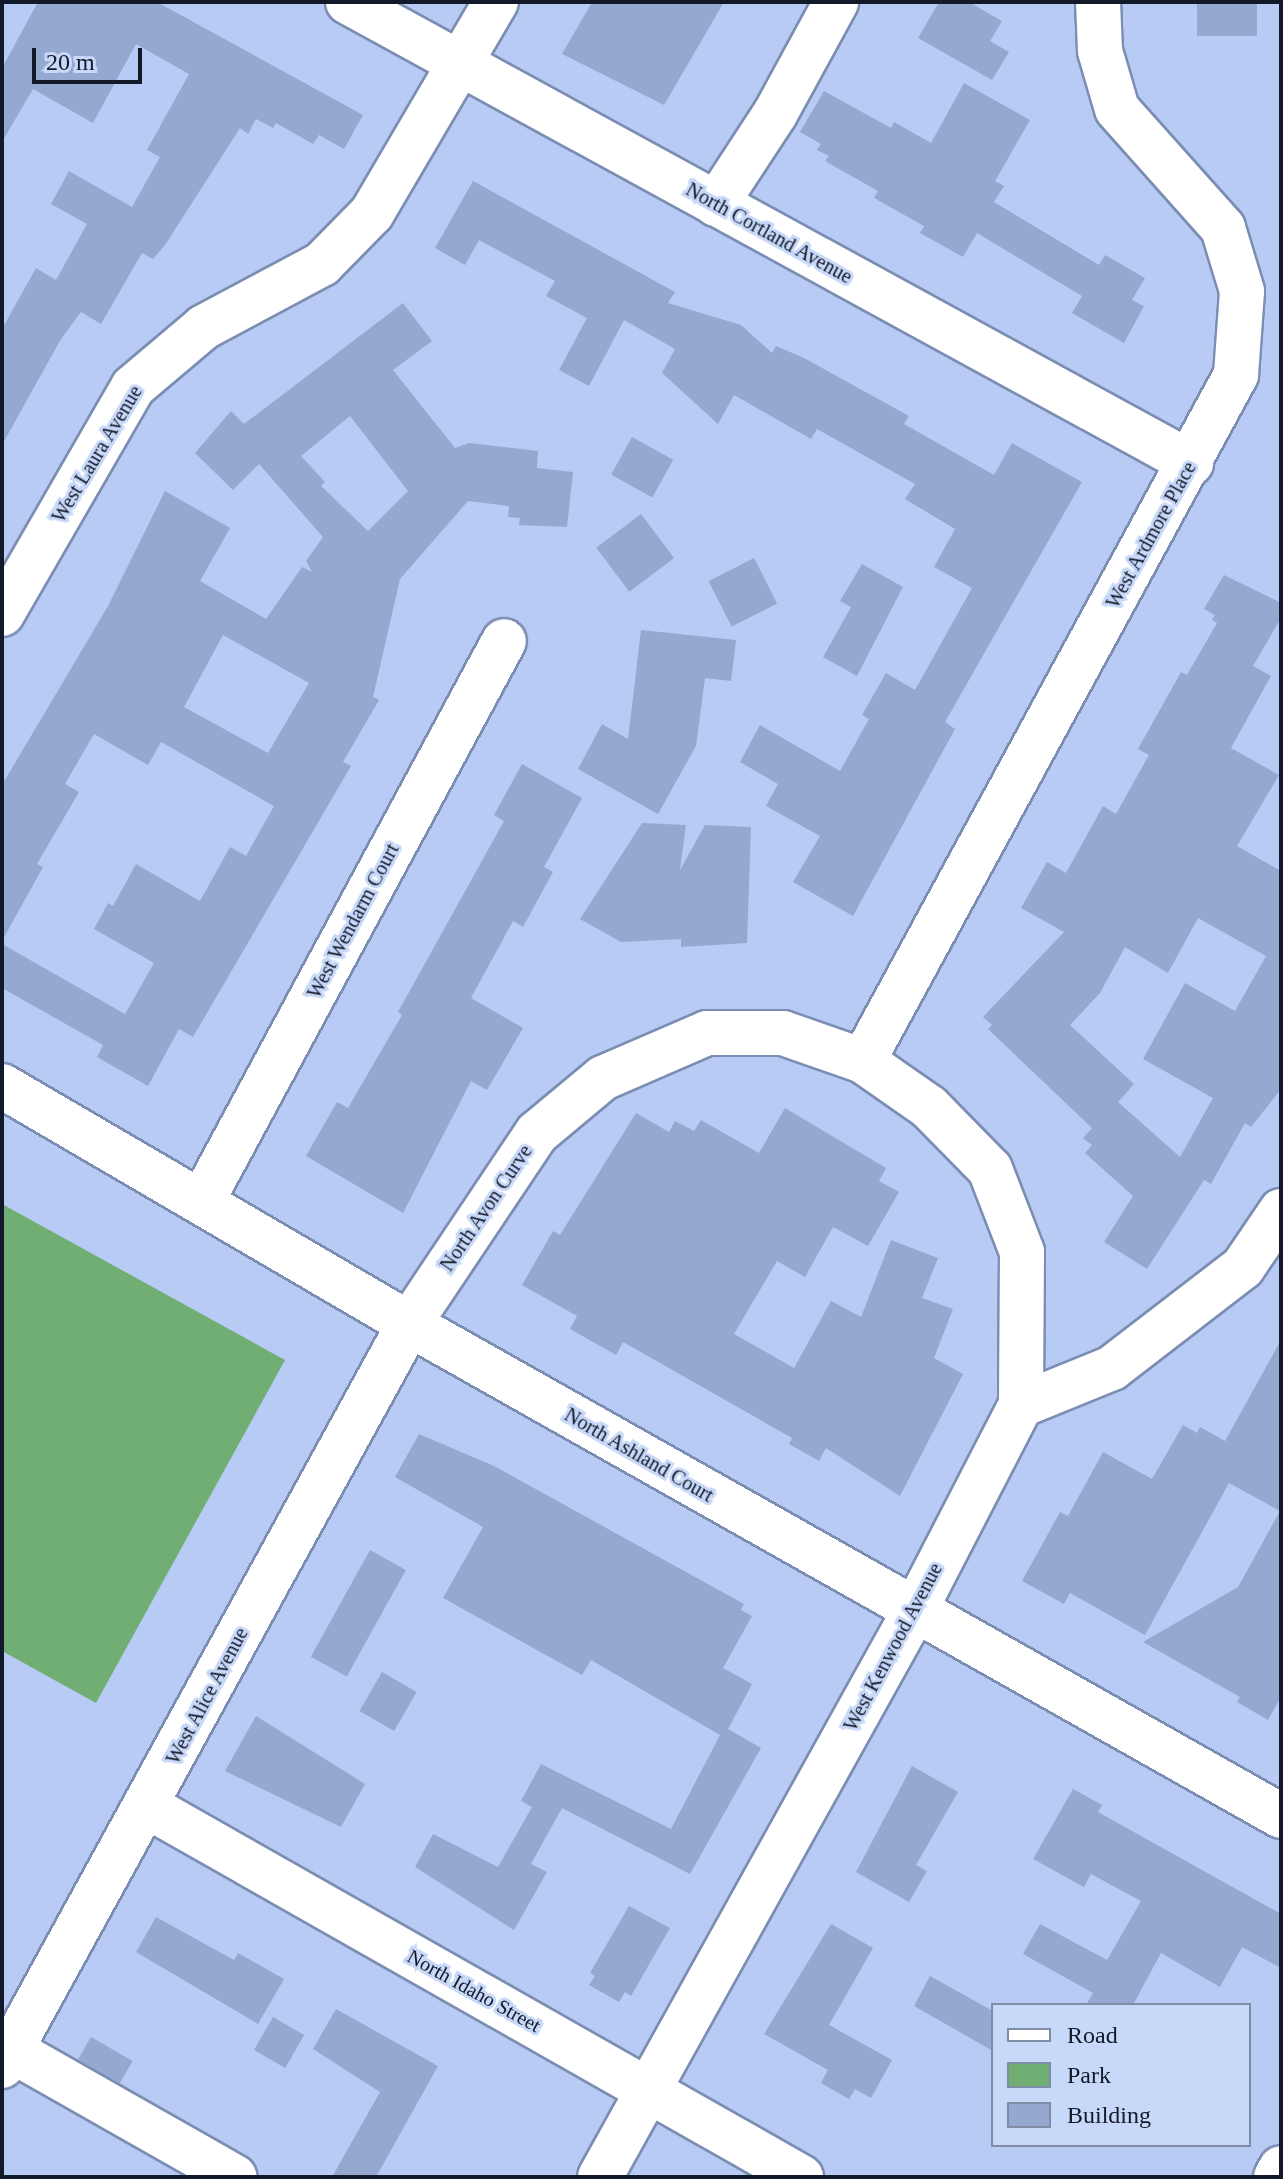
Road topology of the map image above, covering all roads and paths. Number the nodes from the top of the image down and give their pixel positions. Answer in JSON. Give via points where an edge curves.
{"nodes":[{"id":1,"x":348,"y":2,"type":"edge"},
{"id":2,"x":496,"y":2,"type":"edge"},
{"id":3,"x":836,"y":2,"type":"edge"},
{"id":4,"x":1098,"y":2,"type":"edge"},
{"id":5,"x":461,"y":65,"type":"junction"},
{"id":6,"x":716,"y":204,"type":"junction"},
{"id":7,"x":1191,"y":463,"type":"junction"},
{"id":8,"x":2,"y":614,"type":"edge"},
{"id":9,"x":504,"y":641,"type":"dead end"},
{"id":10,"x":863,"y":1061,"type":"junction"},
{"id":11,"x":2,"y":1086,"type":"edge"},
{"id":12,"x":202,"y":1201,"type":"junction"},
{"id":13,"x":1281,"y":1211,"type":"edge"},
{"id":14,"x":409,"y":1324,"type":"junction"},
{"id":15,"x":1021,"y":1405,"type":"junction"},
{"id":16,"x":914,"y":1612,"type":"junction"},
{"id":17,"x":147,"y":1806,"type":"junction"},
{"id":18,"x":1281,"y":1816,"type":"edge"},
{"id":19,"x":6,"y":2058,"type":"edge"},
{"id":20,"x":649,"y":2090,"type":"junction"},
{"id":21,"x":1281,"y":2168,"type":"edge"},
{"id":22,"x":235,"y":2177,"type":"edge"},
{"id":23,"x":600,"y":2177,"type":"edge"},
{"id":24,"x":801,"y":2177,"type":"edge"},
{"id":25,"x":1276,"y":2177,"type":"edge"}],
"edges":[{"from":1,"to":5,"type":"street","name":"North Cortland Avenue"},
{"from":2,"to":5,"type":"street","name":"West Laura Avenue"},
{"from":3,"to":6,"type":"street","via":[[775,114]]},
{"from":4,"to":7,"type":"street","name":"West Ardmore Place","via":[[1100,51],[1117,109],[1223,228],[1242,291],[1236,375]]},
{"from":5,"to":6,"type":"street","name":"North Cortland Avenue"},
{"from":5,"to":8,"type":"street","name":"West Laura Avenue","via":[[372,213],[322,264],[204,327],[133,387]]},
{"from":6,"to":7,"type":"street","name":"North Cortland Avenue"},
{"from":7,"to":10,"type":"street","name":"West Ardmore Place"},
{"from":9,"to":12,"type":"street","name":"West Wendarm Court"},
{"from":10,"to":14,"type":"street","name":"North Avon Curve","via":[[783,1033],[707,1033],[603,1078],[537,1133]]},
{"from":10,"to":15,"type":"street","name":"North Avon Curve","via":[[929,1107],[990,1169],[1022,1252]]},
{"from":11,"to":12,"type":"street","name":"North Ashland Court"},
{"from":12,"to":14,"type":"street","name":"North Ashland Court"},
{"from":13,"to":15,"type":"street","via":[[1243,1267],[1112,1368]]},
{"from":14,"to":16,"type":"street","name":"North Ashland Court"},
{"from":14,"to":17,"type":"street","name":"West Alice Avenue"},
{"from":15,"to":16,"type":"street","name":"West Kenwood Avenue"},
{"from":16,"to":18,"type":"street","name":"North Ashland Court"},
{"from":16,"to":20,"type":"street","name":"West Kenwood Avenue"},
{"from":17,"to":19,"type":"street","name":"West Alice Avenue"},
{"from":17,"to":20,"type":"street","name":"North Idaho Street"},
{"from":19,"to":22,"type":"street"},
{"from":20,"to":23,"type":"street","name":"West Kenwood Avenue"},
{"from":20,"to":24,"type":"street","name":"North Idaho Street"},
{"from":21,"to":25,"type":"street"}]}
